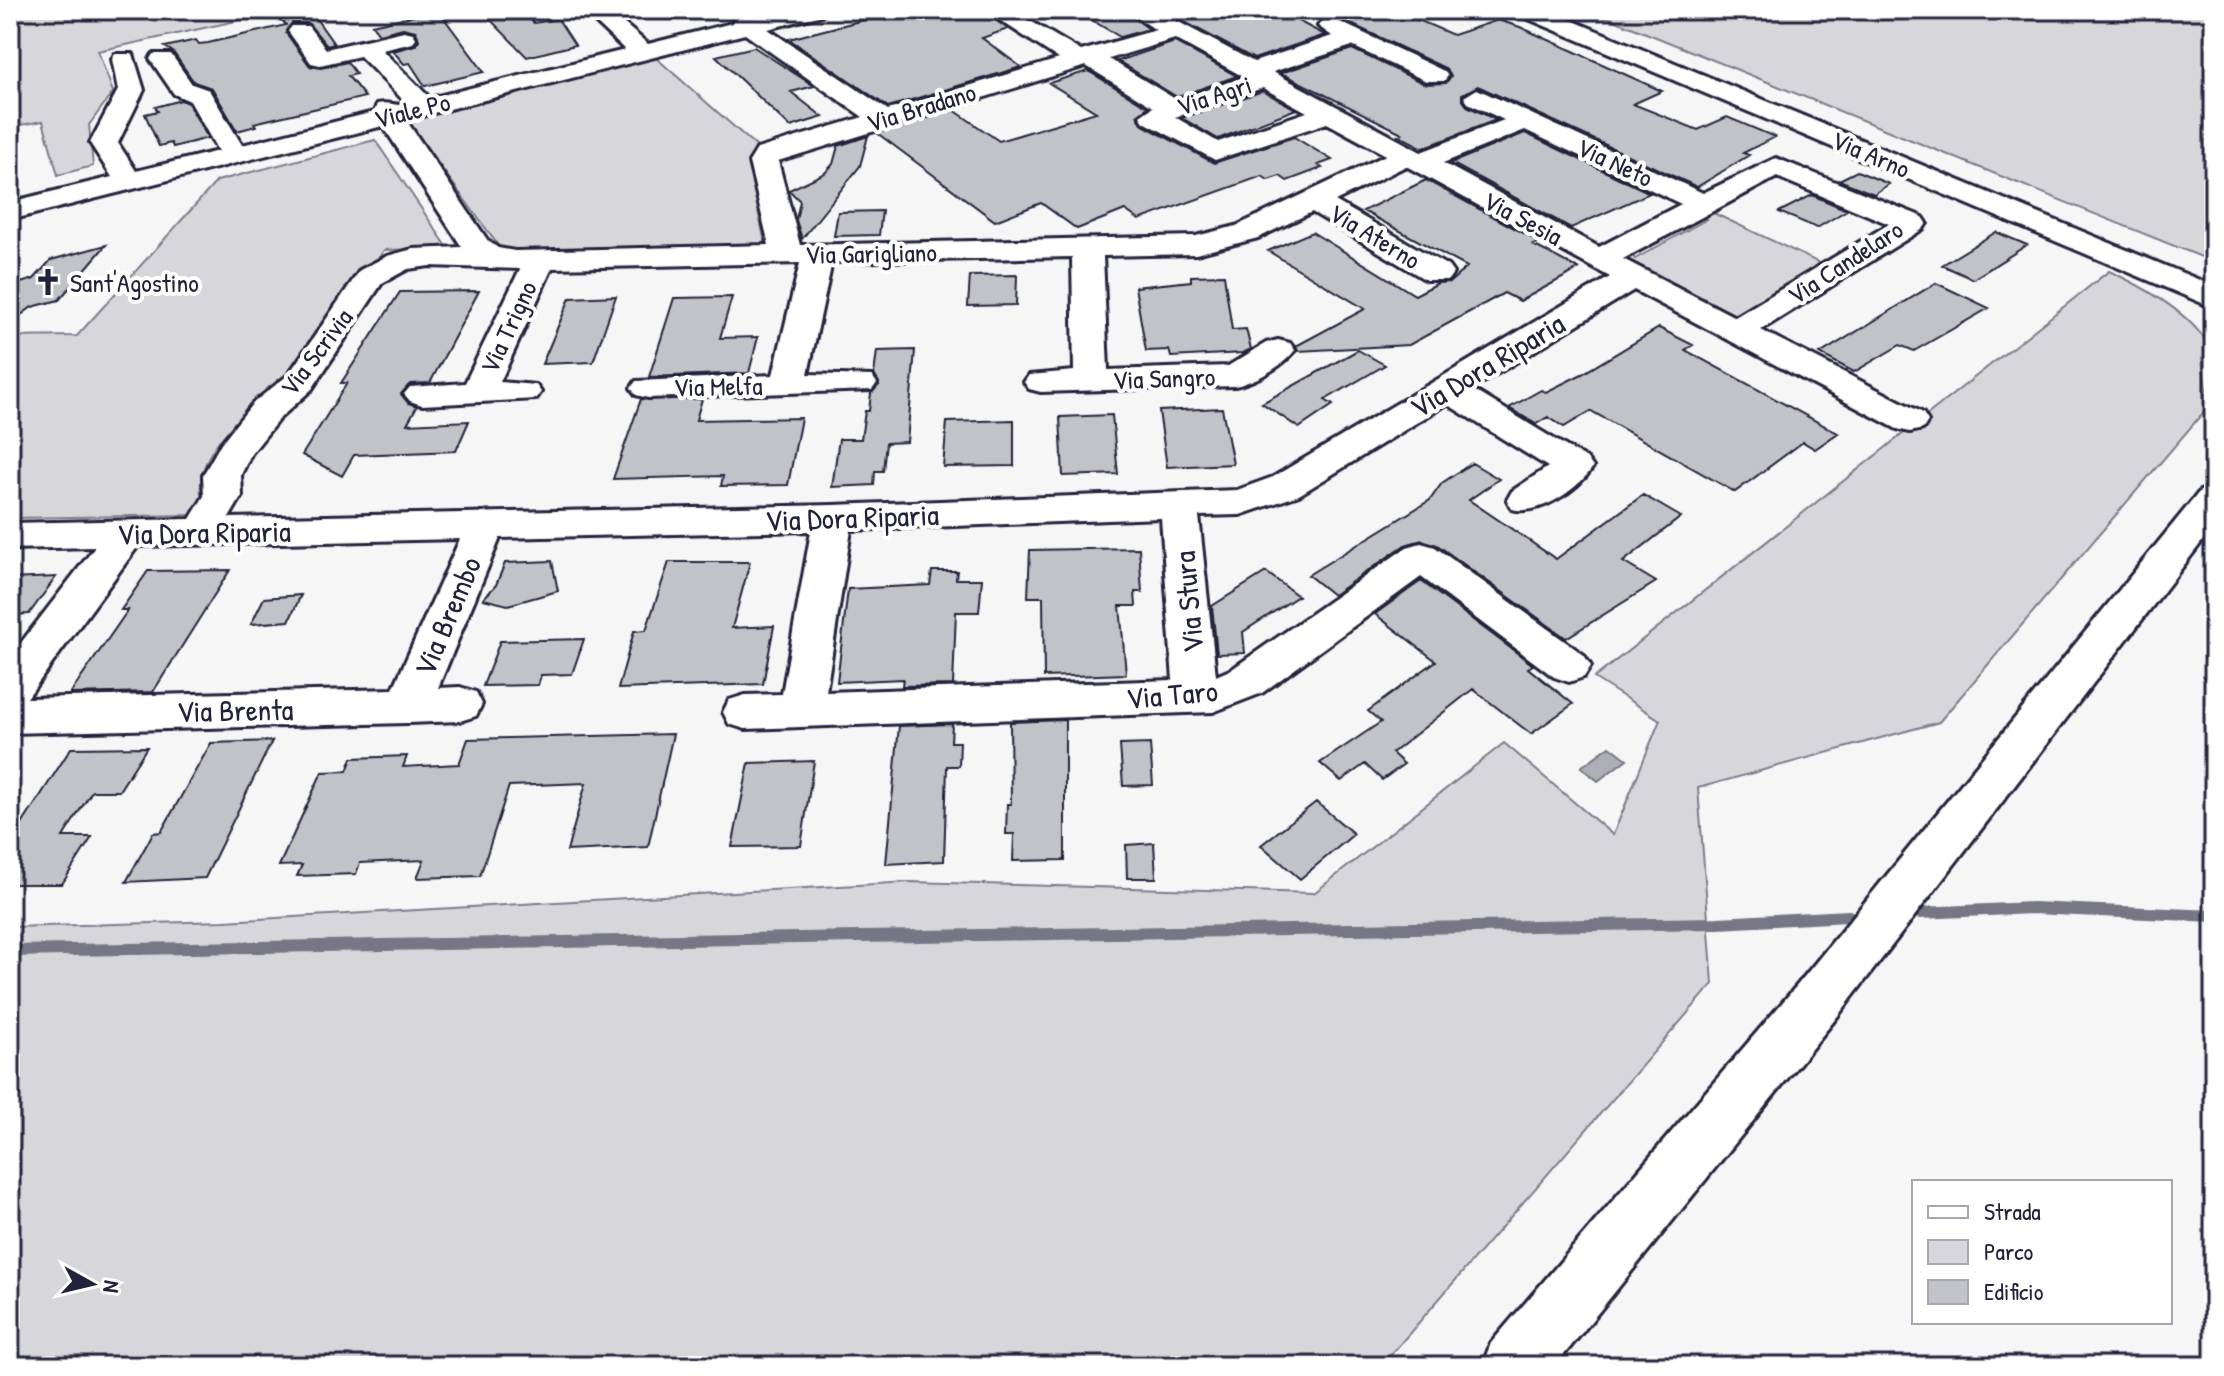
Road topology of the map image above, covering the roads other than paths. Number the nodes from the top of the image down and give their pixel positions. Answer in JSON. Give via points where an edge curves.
{"nodes":[{"id":1,"x":594,"y":10,"type":"edge"},
{"id":2,"x":791,"y":10,"type":"edge"},
{"id":3,"x":814,"y":10,"type":"edge"},
{"id":4,"x":996,"y":10,"type":"edge"},
{"id":5,"x":1138,"y":10,"type":"edge"},
{"id":6,"x":1527,"y":10,"type":"edge"},
{"id":7,"x":746,"y":24,"type":"junction"},
{"id":8,"x":1330,"y":26,"type":"dead end"},
{"id":9,"x":300,"y":31,"type":"dead end"},
{"id":10,"x":1177,"y":31,"type":"junction"},
{"id":11,"x":1354,"y":37,"type":"junction"},
{"id":12,"x":404,"y":38,"type":"dead end"},
{"id":13,"x":365,"y":47,"type":"junction"},
{"id":14,"x":640,"y":50,"type":"junction"},
{"id":15,"x":124,"y":59,"type":"dead end"},
{"id":16,"x":162,"y":59,"type":"dead end"},
{"id":17,"x":1083,"y":59,"type":"junction"},
{"id":18,"x":1259,"y":75,"type":"junction"},
{"id":19,"x":1435,"y":76,"type":"dead end"},
{"id":20,"x":1477,"y":97,"type":"dead end"},
{"id":21,"x":420,"y":102,"type":"junction"},
{"id":22,"x":1174,"y":109,"type":"junction"},
{"id":23,"x":388,"y":113,"type":"junction"},
{"id":24,"x":1329,"y":113,"type":"junction"},
{"id":25,"x":883,"y":119,"type":"junction"},
{"id":26,"x":1527,"y":120,"type":"junction"},
{"id":27,"x":231,"y":149,"type":"junction"},
{"id":28,"x":1414,"y":159,"type":"junction"},
{"id":29,"x":125,"y":175,"type":"junction"},
{"id":30,"x":1313,"y":200,"type":"junction"},
{"id":31,"x":10,"y":204,"type":"edge"},
{"id":32,"x":1703,"y":204,"type":"junction"},
{"id":33,"x":10,"y":211,"type":"edge"},
{"id":34,"x":1087,"y":248,"type":"junction"},
{"id":35,"x":802,"y":254,"type":"junction"},
{"id":36,"x":494,"y":257,"type":"junction"},
{"id":37,"x":1599,"y":259,"type":"junction"},
{"id":38,"x":540,"y":260,"type":"junction"},
{"id":39,"x":1437,"y":273,"type":"dead end"},
{"id":40,"x":1633,"y":277,"type":"junction"},
{"id":41,"x":2213,"y":299,"type":"edge"},
{"id":42,"x":1736,"y":331,"type":"junction"},
{"id":43,"x":1278,"y":350,"type":"dead end"},
{"id":44,"x":1091,"y":380,"type":"junction"},
{"id":45,"x":1041,"y":382,"type":"dead end"},
{"id":46,"x":860,"y":383,"type":"dead end"},
{"id":47,"x":788,"y":384,"type":"junction"},
{"id":48,"x":648,"y":388,"type":"dead end"},
{"id":49,"x":1447,"y":389,"type":"junction"},
{"id":50,"x":524,"y":392,"type":"dead end"},
{"id":51,"x":477,"y":393,"type":"junction"},
{"id":52,"x":422,"y":394,"type":"dead end"},
{"id":53,"x":1910,"y":421,"type":"dead end"},
{"id":54,"x":1526,"y":500,"type":"dead end"},
{"id":55,"x":2214,"y":500,"type":"edge"},
{"id":56,"x":1179,"y":507,"type":"junction"},
{"id":57,"x":833,"y":518,"type":"junction"},
{"id":58,"x":485,"y":527,"type":"junction"},
{"id":59,"x":201,"y":533,"type":"junction"},
{"id":60,"x":126,"y":534,"type":"junction"},
{"id":61,"x":10,"y":536,"type":"edge"},
{"id":62,"x":1569,"y":666,"type":"dead end"},
{"id":63,"x":10,"y":689,"type":"edge"},
{"id":64,"x":1196,"y":697,"type":"junction"},
{"id":65,"x":460,"y":704,"type":"dead end"},
{"id":66,"x":408,"y":706,"type":"junction"},
{"id":67,"x":801,"y":710,"type":"junction"},
{"id":68,"x":745,"y":712,"type":"dead end"},
{"id":69,"x":10,"y":716,"type":"edge"},
{"id":70,"x":1514,"y":1366,"type":"edge"}],
"edges":[{"from":1,"to":14,"type":"street"},
{"from":2,"to":7,"type":"street","name":"Viale Po"},
{"from":3,"to":7,"type":"street","name":"Viale Po"},
{"from":4,"to":17,"type":"street"},
{"from":5,"to":10,"type":"street","name":"Via Sesia"},
{"from":6,"to":41,"type":"street","name":"Via Arno"},
{"from":7,"to":14,"type":"street","name":"Viale Po"},
{"from":7,"to":25,"type":"street"},
{"from":8,"to":11,"type":"street"},
{"from":9,"to":13,"type":"street","via":[[320,58]]},
{"from":10,"to":17,"type":"street","name":"Via Bradano"},
{"from":10,"to":18,"type":"street","name":"Via Sesia"},
{"from":11,"to":18,"type":"street","name":"Via Agri"},
{"from":11,"to":19,"type":"street"},
{"from":12,"to":13,"type":"street"},
{"from":13,"to":21,"type":"street"},
{"from":14,"to":21,"type":"street","name":"Viale Po"},
{"from":14,"to":23,"type":"street","name":"Viale Po"},
{"from":15,"to":29,"type":"street","via":[[131,92],[104,143]]},
{"from":16,"to":27,"type":"street","via":[[182,88],[200,96]]},
{"from":17,"to":22,"type":"street"},
{"from":17,"to":25,"type":"street","name":"Via Bradano"},
{"from":18,"to":22,"type":"street","name":"Via Agri"},
{"from":18,"to":24,"type":"street","name":"Via Sesia"},
{"from":20,"to":26,"type":"street","name":"Via Neto"},
{"from":21,"to":23,"type":"street","name":"Viale Po"},
{"from":22,"to":24,"type":"street","name":"Via Agri","via":[[1153,116],[1215,152]]},
{"from":23,"to":27,"type":"street","name":"Viale Po"},
{"from":23,"to":33,"type":"street","name":"Viale Po"},
{"from":23,"to":36,"type":"street","via":[[477,247]]},
{"from":24,"to":28,"type":"street","name":"Via Sesia"},
{"from":25,"to":35,"type":"street","name":"Via Bradano","via":[[764,157]]},
{"from":26,"to":28,"type":"street"},
{"from":26,"to":32,"type":"street","name":"Via Neto"},
{"from":27,"to":29,"type":"street","name":"Viale Po"},
{"from":28,"to":30,"type":"street","name":"Via Garigliano"},
{"from":28,"to":37,"type":"street","name":"Via Sesia"},
{"from":29,"to":31,"type":"street","name":"Viale Po"},
{"from":30,"to":34,"type":"street","name":"Via Garigliano","via":[[1218,241]]},
{"from":30,"to":39,"type":"street","name":"Via Aterno"},
{"from":32,"to":37,"type":"street","name":"Via Candelaro"},
{"from":32,"to":42,"type":"street","name":"Via Candelaro","via":[[1776,166],[1912,223]]},
{"from":34,"to":35,"type":"street","name":"Via Garigliano"},
{"from":34,"to":44,"type":"street","name":"Via Sangro"},
{"from":35,"to":38,"type":"street","name":"Via Garigliano"},
{"from":35,"to":47,"type":"street","name":"Via Melfa"},
{"from":36,"to":38,"type":"street","name":"Via Garigliano"},
{"from":36,"to":59,"type":"street","name":"Via Scrivia","via":[[408,259],[371,277],[300,382],[266,411],[234,451],[222,475],[223,496]]},
{"from":37,"to":40,"type":"street","name":"Via Sesia"},
{"from":38,"to":51,"type":"street","name":"Via Trigno"},
{"from":40,"to":42,"type":"street","name":"Via Sesia"},
{"from":40,"to":49,"type":"street","name":"Via Dora Riparia"},
{"from":42,"to":53,"type":"street","name":"Via Sesia"},
{"from":43,"to":44,"type":"street","name":"Via Sangro","via":[[1235,376]]},
{"from":44,"to":45,"type":"street","name":"Via Sangro"},
{"from":46,"to":47,"type":"street","name":"Via Melfa"},
{"from":47,"to":48,"type":"street","name":"Via Melfa"},
{"from":49,"to":54,"type":"street","via":[[1574,467]]},
{"from":49,"to":56,"type":"street","name":"Via Dora Riparia","via":[[1276,491],[1240,502]]},
{"from":50,"to":51,"type":"street"},
{"from":51,"to":52,"type":"street"},
{"from":55,"to":70,"type":"street","via":[[1842,970]]},
{"from":56,"to":57,"type":"street","name":"Via Dora Riparia"},
{"from":56,"to":64,"type":"street","name":"Via Stura"},
{"from":57,"to":58,"type":"street","name":"Via Dora Riparia"},
{"from":57,"to":67,"type":"street"},
{"from":58,"to":59,"type":"street","name":"Via Dora Riparia"},
{"from":58,"to":66,"type":"street","name":"Via Brembo"},
{"from":59,"to":60,"type":"street","name":"Via Dora Riparia"},
{"from":60,"to":61,"type":"street","name":"Via Dora Riparia"},
{"from":60,"to":63,"type":"street"},
{"from":62,"to":64,"type":"street","name":"Via Taro","via":[[1421,557],[1247,681],[1220,694]]},
{"from":64,"to":67,"type":"street","name":"Via Taro"},
{"from":65,"to":66,"type":"street","name":"Via Brenta"},
{"from":66,"to":69,"type":"street","name":"Via Brenta"},
{"from":67,"to":68,"type":"street","name":"Via Taro"}]}
